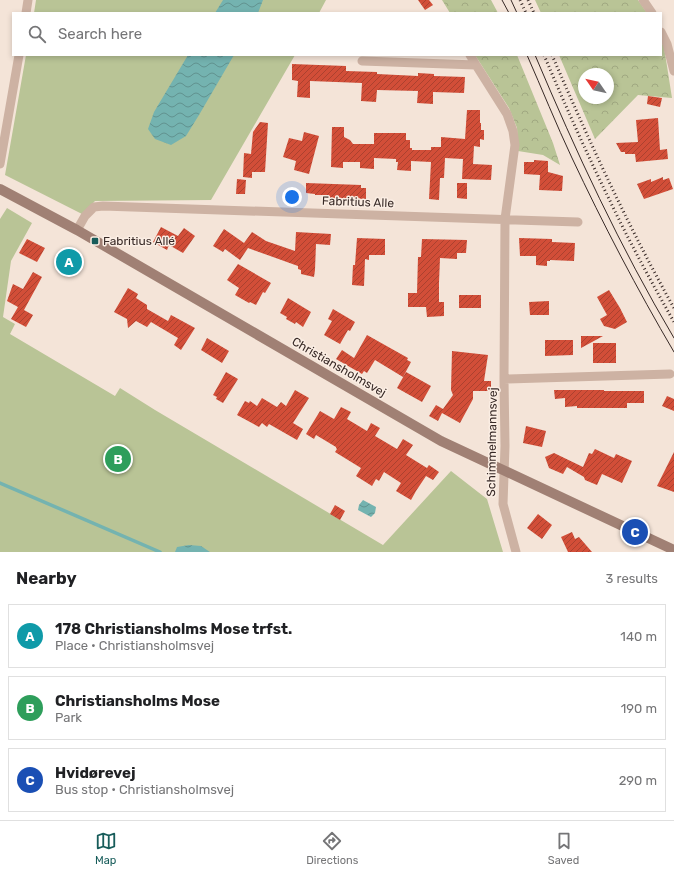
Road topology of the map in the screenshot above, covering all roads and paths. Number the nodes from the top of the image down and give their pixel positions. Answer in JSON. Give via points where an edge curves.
{"nodes":[{"id":1,"x":28,"y":0,"type":"edge"},
{"id":2,"x":643,"y":0,"type":"edge"},
{"id":3,"x":26,"y":12,"type":"edge"},
{"id":4,"x":651,"y":12,"type":"edge"},
{"id":5,"x":662,"y":34,"type":"edge"},
{"id":6,"x":19,"y":56,"type":"edge"},
{"id":7,"x":471,"y":56,"type":"edge"},
{"id":8,"x":362,"y":61,"type":"dead end"},
{"id":9,"x":476,"y":65,"type":"junction"},
{"id":10,"x":674,"y":71,"type":"edge"},
{"id":11,"x":0,"y":164,"type":"edge"},
{"id":12,"x":0,"y":189,"type":"edge"},
{"id":13,"x":505,"y":219,"type":"junction"},
{"id":14,"x":578,"y":222,"type":"dead end"},
{"id":15,"x":77,"y":230,"type":"junction"},
{"id":16,"x":670,"y":374,"type":"dead end"},
{"id":17,"x":504,"y":379,"type":"junction"},
{"id":18,"x":504,"y":470,"type":"junction"},
{"id":19,"x":674,"y":550,"type":"edge"},
{"id":20,"x":516,"y":552,"type":"edge"}],
"edges":[{"from":1,"to":3,"type":"street"},
{"from":2,"to":4,"type":"street"},
{"from":5,"to":10,"type":"street"},
{"from":6,"to":11,"type":"street"},
{"from":7,"to":9,"type":"street","name":"Schimmelmannsvej"},
{"from":8,"to":9,"type":"street"},
{"from":9,"to":13,"type":"street","name":"Schimmelmannsvej","via":[[507,114],[513,131],[515,145]]},
{"from":12,"to":15,"type":"street","name":"Christiansholmsvej"},
{"from":13,"to":14,"type":"street","name":"Fabritius Alle"},
{"from":13,"to":15,"type":"street","name":"Fabritius Alle","via":[[103,206],[94,208],[85,216]]},
{"from":13,"to":17,"type":"street","name":"Schimmelmannsvej"},
{"from":15,"to":18,"type":"street","name":"Christiansholmsvej","via":[[441,441]]},
{"from":16,"to":17,"type":"street","name":"Schimmelmannsvej"},
{"from":17,"to":18,"type":"street","name":"Schimmelmannsvej"},
{"from":18,"to":19,"type":"street","name":"Christiansholmsvej"},
{"from":18,"to":20,"type":"street","name":"Schimmelmannsvej","via":[[503,504]]}]}
